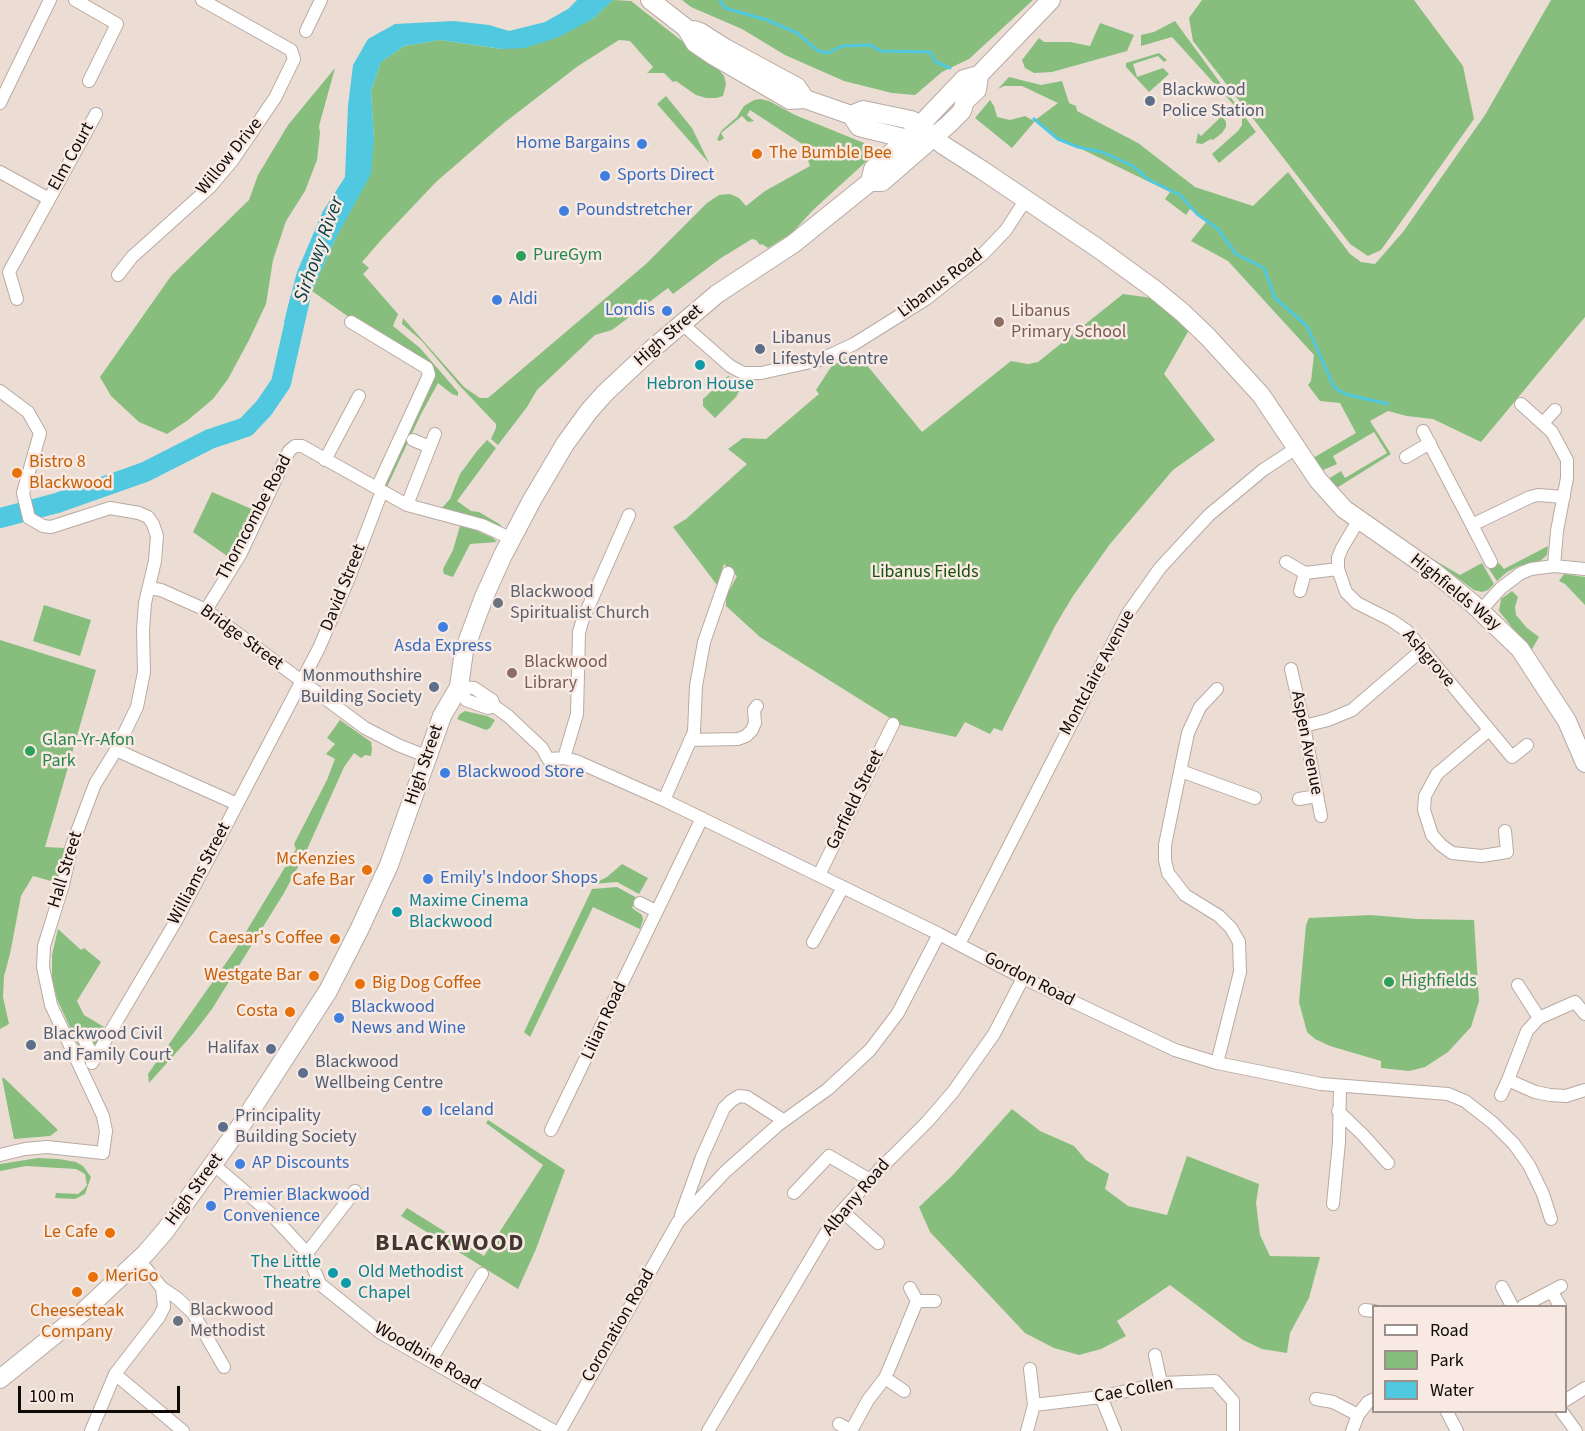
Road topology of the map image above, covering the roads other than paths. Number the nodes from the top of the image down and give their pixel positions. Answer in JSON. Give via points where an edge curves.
{"nodes":[{"id":1,"x":50,"y":0,"type":"edge"},
{"id":2,"x":75,"y":0,"type":"edge"},
{"id":3,"x":202,"y":0,"type":"edge"},
{"id":4,"x":321,"y":0,"type":"edge"},
{"id":5,"x":650,"y":0,"type":"edge"},
{"id":6,"x":1051,"y":0,"type":"edge"},
{"id":7,"x":306,"y":31,"type":"dead end"},
{"id":8,"x":979,"y":75,"type":"junction"},
{"id":9,"x":89,"y":81,"type":"dead end"},
{"id":10,"x":0,"y":103,"type":"edge"},
{"id":11,"x":96,"y":114,"type":"dead end"},
{"id":12,"x":857,"y":122,"type":"junction"},
{"id":13,"x":924,"y":136,"type":"junction"},
{"id":14,"x":0,"y":172,"type":"edge"},
{"id":15,"x":874,"y":174,"type":"junction"},
{"id":16,"x":49,"y":199,"type":"junction"},
{"id":17,"x":1026,"y":199,"type":"junction"},
{"id":18,"x":118,"y":275,"type":"dead end"},
{"id":19,"x":17,"y":299,"type":"dead end"},
{"id":20,"x":351,"y":322,"type":"dead end"},
{"id":21,"x":681,"y":323,"type":"junction"},
{"id":22,"x":0,"y":391,"type":"edge"},
{"id":23,"x":359,"y":396,"type":"dead end"},
{"id":24,"x":1521,"y":404,"type":"dead end"},
{"id":25,"x":1555,"y":410,"type":"dead end"},
{"id":26,"x":1543,"y":423,"type":"junction"},
{"id":27,"x":1423,"y":431,"type":"dead end"},
{"id":28,"x":435,"y":434,"type":"dead end"},
{"id":29,"x":413,"y":440,"type":"dead end"},
{"id":30,"x":1430,"y":443,"type":"junction"},
{"id":31,"x":430,"y":447,"type":"junction"},
{"id":32,"x":1296,"y":449,"type":"junction"},
{"id":33,"x":1406,"y":457,"type":"dead end"},
{"id":34,"x":325,"y":460,"type":"junction"},
{"id":35,"x":379,"y":490,"type":"junction"},
{"id":36,"x":1564,"y":497,"type":"junction"},
{"id":37,"x":407,"y":506,"type":"junction"},
{"id":38,"x":629,"y":515,"type":"dead end"},
{"id":39,"x":1358,"y":521,"type":"junction"},
{"id":40,"x":1472,"y":525,"type":"junction"},
{"id":41,"x":512,"y":539,"type":"junction"},
{"id":42,"x":1286,"y":562,"type":"dead end"},
{"id":43,"x":1491,"y":562,"type":"dead end"},
{"id":44,"x":1554,"y":566,"type":"junction"},
{"id":45,"x":1338,"y":569,"type":"junction"},
{"id":46,"x":1585,"y":569,"type":"edge"},
{"id":47,"x":728,"y":573,"type":"dead end"},
{"id":48,"x":1305,"y":573,"type":"junction"},
{"id":49,"x":149,"y":588,"type":"junction"},
{"id":50,"x":1300,"y":591,"type":"dead end"},
{"id":51,"x":206,"y":610,"type":"junction"},
{"id":52,"x":1481,"y":610,"type":"junction"},
{"id":53,"x":1423,"y":650,"type":"junction"},
{"id":54,"x":1291,"y":669,"type":"dead end"},
{"id":55,"x":301,"y":682,"type":"junction"},
{"id":56,"x":1308,"y":682,"type":"dead end"},
{"id":57,"x":1295,"y":686,"type":"junction"},
{"id":58,"x":459,"y":687,"type":"junction"},
{"id":59,"x":1217,"y":689,"type":"dead end"},
{"id":60,"x":757,"y":706,"type":"dead end"},
{"id":61,"x":892,"y":724,"type":"dead end"},
{"id":62,"x":1304,"y":726,"type":"junction"},
{"id":63,"x":1488,"y":731,"type":"junction"},
{"id":64,"x":690,"y":740,"type":"junction"},
{"id":65,"x":1527,"y":745,"type":"dead end"},
{"id":66,"x":116,"y":750,"type":"junction"},
{"id":67,"x":428,"y":757,"type":"junction"},
{"id":68,"x":564,"y":758,"type":"junction"},
{"id":69,"x":1585,"y":763,"type":"edge"},
{"id":70,"x":1181,"y":771,"type":"junction"},
{"id":71,"x":1317,"y":796,"type":"junction"},
{"id":72,"x":1255,"y":798,"type":"dead end"},
{"id":73,"x":1299,"y":799,"type":"dead end"},
{"id":74,"x":664,"y":800,"type":"junction"},
{"id":75,"x":237,"y":804,"type":"junction"},
{"id":76,"x":1321,"y":816,"type":"dead end"},
{"id":77,"x":702,"y":818,"type":"junction"},
{"id":78,"x":1505,"y":831,"type":"dead end"},
{"id":79,"x":819,"y":875,"type":"junction"},
{"id":80,"x":843,"y":887,"type":"junction"},
{"id":81,"x":640,"y":903,"type":"dead end"},
{"id":82,"x":656,"y":911,"type":"junction"},
{"id":83,"x":939,"y":934,"type":"junction"},
{"id":84,"x":813,"y":942,"type":"dead end"},
{"id":85,"x":959,"y":944,"type":"junction"},
{"id":86,"x":1023,"y":978,"type":"junction"},
{"id":87,"x":1518,"y":985,"type":"dead end"},
{"id":88,"x":1585,"y":1014,"type":"edge"},
{"id":89,"x":1539,"y":1018,"type":"junction"},
{"id":90,"x":84,"y":1039,"type":"dead end"},
{"id":91,"x":1217,"y":1063,"type":"junction"},
{"id":92,"x":1508,"y":1080,"type":"junction"},
{"id":93,"x":1340,"y":1086,"type":"junction"},
{"id":94,"x":1585,"y":1090,"type":"edge"},
{"id":95,"x":1501,"y":1095,"type":"dead end"},
{"id":96,"x":1338,"y":1111,"type":"junction"},
{"id":97,"x":783,"y":1120,"type":"junction"},
{"id":98,"x":551,"y":1130,"type":"dead end"},
{"id":99,"x":0,"y":1155,"type":"edge"},
{"id":100,"x":1388,"y":1163,"type":"dead end"},
{"id":101,"x":213,"y":1165,"type":"junction"},
{"id":102,"x":870,"y":1180,"type":"junction"},
{"id":103,"x":355,"y":1191,"type":"dead end"},
{"id":104,"x":794,"y":1193,"type":"dead end"},
{"id":105,"x":1333,"y":1204,"type":"dead end"},
{"id":106,"x":842,"y":1211,"type":"junction"},
{"id":107,"x":1551,"y":1219,"type":"dead end"},
{"id":108,"x":678,"y":1221,"type":"junction"},
{"id":109,"x":878,"y":1243,"type":"dead end"},
{"id":110,"x":307,"y":1253,"type":"junction"},
{"id":111,"x":139,"y":1260,"type":"junction"},
{"id":112,"x":482,"y":1274,"type":"dead end"},
{"id":113,"x":1502,"y":1287,"type":"dead end"},
{"id":114,"x":162,"y":1288,"type":"junction"},
{"id":115,"x":910,"y":1288,"type":"dead end"},
{"id":116,"x":917,"y":1301,"type":"junction"},
{"id":117,"x":935,"y":1301,"type":"dead end"},
{"id":118,"x":1511,"y":1305,"type":"edge"},
{"id":119,"x":1524,"y":1305,"type":"edge"},
{"id":120,"x":1560,"y":1305,"type":"edge"},
{"id":121,"x":1155,"y":1355,"type":"dead end"},
{"id":122,"x":431,"y":1360,"type":"junction"},
{"id":123,"x":224,"y":1368,"type":"dead end"},
{"id":124,"x":1030,"y":1369,"type":"dead end"},
{"id":125,"x":115,"y":1374,"type":"junction"},
{"id":126,"x":0,"y":1378,"type":"edge"},
{"id":127,"x":885,"y":1378,"type":"junction"},
{"id":128,"x":1161,"y":1383,"type":"junction"},
{"id":129,"x":1585,"y":1388,"type":"edge"},
{"id":130,"x":904,"y":1391,"type":"dead end"},
{"id":131,"x":1101,"y":1397,"type":"junction"},
{"id":132,"x":1316,"y":1399,"type":"dead end"},
{"id":133,"x":1567,"y":1399,"type":"edge"},
{"id":134,"x":1372,"y":1400,"type":"edge"},
{"id":135,"x":1034,"y":1405,"type":"junction"},
{"id":136,"x":1448,"y":1413,"type":"edge"},
{"id":137,"x":1563,"y":1413,"type":"edge"},
{"id":138,"x":1358,"y":1415,"type":"junction"},
{"id":139,"x":847,"y":1428,"type":"edge"},
{"id":140,"x":176,"y":1429,"type":"edge"},
{"id":141,"x":91,"y":1431,"type":"edge"},
{"id":142,"x":554,"y":1431,"type":"edge"},
{"id":143,"x":560,"y":1431,"type":"edge"},
{"id":144,"x":708,"y":1431,"type":"edge"},
{"id":145,"x":1027,"y":1431,"type":"edge"},
{"id":146,"x":1114,"y":1431,"type":"edge"},
{"id":147,"x":1233,"y":1431,"type":"edge"},
{"id":148,"x":1352,"y":1431,"type":"edge"},
{"id":149,"x":1457,"y":1431,"type":"edge"},
{"id":150,"x":1576,"y":1431,"type":"edge"}],
"edges":[{"from":1,"to":10,"type":"street"},
{"from":2,"to":9,"type":"street","via":[[117,24]]},
{"from":3,"to":18,"type":"street","name":"Willow Drive","via":[[291,50],[294,59],[275,98],[232,161]]},
{"from":4,"to":7,"type":"street"},
{"from":5,"to":12,"type":"main road","via":[[686,28],[700,32],[797,87],[806,99]]},
{"from":6,"to":8,"type":"main road"},
{"from":8,"to":13,"type":"main road","via":[[964,79]]},
{"from":8,"to":13,"type":"main road","via":[[976,90],[965,101],[955,102]]},
{"from":11,"to":16,"type":"street","name":"Elm Court"},
{"from":12,"to":13,"type":"main road","via":[[863,110],[911,120]]},
{"from":12,"to":15,"type":"main road","via":[[876,145]]},
{"from":13,"to":15,"type":"main road","name":"High Street","via":[[882,182]]},
{"from":13,"to":17,"type":"main road"},
{"from":14,"to":16,"type":"street","name":"Elm Court"},
{"from":15,"to":21,"type":"main road","name":"High Street","via":[[793,244]]},
{"from":16,"to":19,"type":"street","name":"Elm Court","via":[[9,272]]},
{"from":17,"to":21,"type":"street","name":"Libanus Road","via":[[1006,230],[983,254],[926,299],[854,344],[820,360],[743,373]]},
{"from":17,"to":32,"type":"main road","name":"Highfields Way","via":[[1154,289],[1208,337],[1261,395]]},
{"from":20,"to":35,"type":"street","name":"David Street","via":[[428,369],[429,375]]},
{"from":21,"to":41,"type":"main road","name":"High Street","via":[[589,411],[565,444]]},
{"from":22,"to":49,"type":"street","via":[[28,412],[40,433],[23,493],[29,518],[51,527],[110,508],[148,517],[157,536]]},
{"from":23,"to":34,"type":"street"},
{"from":24,"to":26,"type":"street"},
{"from":25,"to":26,"type":"street"},
{"from":26,"to":36,"type":"street","via":[[1567,460]]},
{"from":27,"to":30,"type":"street"},
{"from":28,"to":31,"type":"street"},
{"from":29,"to":31,"type":"street"},
{"from":30,"to":33,"type":"street"},
{"from":30,"to":40,"type":"street"},
{"from":31,"to":37,"type":"street"},
{"from":32,"to":39,"type":"main road","name":"Highfields Way","via":[[1330,495]]},
{"from":32,"to":85,"type":"street","name":"Montclaire Avenue","via":[[1263,470],[1209,515],[1160,568],[1128,613]]},
{"from":34,"to":35,"type":"street","name":"Thorncombe Road"},
{"from":34,"to":51,"type":"street","name":"Thorncombe Road","via":[[302,446],[289,451],[250,536]]},
{"from":35,"to":37,"type":"street","name":"Thorncombe Road"},
{"from":35,"to":55,"type":"street","name":"David Street","via":[[327,632]]},
{"from":36,"to":40,"type":"street","via":[[1530,497]]},
{"from":36,"to":44,"type":"street"},
{"from":37,"to":41,"type":"street","name":"Thorncombe Road","via":[[482,525]]},
{"from":38,"to":68,"type":"street","via":[[581,625],[577,714]]},
{"from":39,"to":45,"type":"street","via":[[1342,548]]},
{"from":39,"to":52,"type":"main road","name":"Highfields Way","via":[[1434,572]]},
{"from":40,"to":43,"type":"street"},
{"from":41,"to":58,"type":"main road","name":"High Street","via":[[471,629]]},
{"from":42,"to":48,"type":"street"},
{"from":44,"to":46,"type":"street"},
{"from":44,"to":52,"type":"street","via":[[1521,573]]},
{"from":45,"to":48,"type":"street"},
{"from":45,"to":53,"type":"street","name":"Ashgrove","via":[[1351,599],[1391,620]]},
{"from":47,"to":64,"type":"street","via":[[704,642]]},
{"from":48,"to":50,"type":"street"},
{"from":49,"to":51,"type":"street","name":"Bridge Street"},
{"from":49,"to":66,"type":"street","name":"Hall Street","via":[[143,630],[144,672],[137,707]]},
{"from":51,"to":55,"type":"street","name":"Bridge Street"},
{"from":52,"to":69,"type":"main road","name":"Highfields Way","via":[[1533,667],[1567,721]]},
{"from":53,"to":62,"type":"street","via":[[1352,710]]},
{"from":53,"to":63,"type":"street","name":"Ashgrove"},
{"from":54,"to":57,"type":"street","name":"Aspen Avenue"},
{"from":55,"to":67,"type":"street","name":"Bridge Street","via":[[365,728]]},
{"from":55,"to":75,"type":"street","name":"Williams Street"},
{"from":56,"to":57,"type":"street"},
{"from":57,"to":62,"type":"street","name":"Aspen Avenue"},
{"from":58,"to":67,"type":"main road","name":"High Street","via":[[442,716]]},
{"from":58,"to":68,"type":"street","name":"Gordon Road","via":[[466,700],[488,708],[494,706],[508,716],[542,748],[548,759]]},
{"from":59,"to":70,"type":"street","via":[[1194,719]]},
{"from":60,"to":64,"type":"street","via":[[755,723],[746,736]]},
{"from":61,"to":79,"type":"street","name":"Garfield Street"},
{"from":62,"to":71,"type":"street","name":"Aspen Avenue"},
{"from":63,"to":65,"type":"street","name":"Ashgrove","via":[[1512,757]]},
{"from":63,"to":78,"type":"street","via":[[1437,774],[1425,796],[1424,810],[1432,835],[1452,853],[1513,853]]},
{"from":64,"to":74,"type":"street"},
{"from":66,"to":75,"type":"street"},
{"from":66,"to":99,"type":"street","name":"Hall Street","via":[[95,784],[72,845],[44,946],[43,967],[51,1005],[103,1116],[103,1153],[46,1147]]},
{"from":67,"to":101,"type":"main road","name":"High Street","via":[[389,865],[345,960]]},
{"from":68,"to":74,"type":"street","name":"Gordon Road"},
{"from":70,"to":72,"type":"street"},
{"from":70,"to":91,"type":"street","via":[[1165,845],[1168,873],[1185,895],[1219,916],[1239,942],[1240,972]]},
{"from":71,"to":73,"type":"street"},
{"from":71,"to":76,"type":"street","name":"Aspen Avenue"},
{"from":74,"to":77,"type":"street","name":"Gordon Road"},
{"from":75,"to":90,"type":"street","name":"Williams Street","via":[[178,918],[94,1059]]},
{"from":77,"to":79,"type":"street","name":"Gordon Road"},
{"from":77,"to":82,"type":"street","name":"Lilian Road"},
{"from":79,"to":80,"type":"street","name":"Gordon Road"},
{"from":80,"to":83,"type":"street","name":"Gordon Road"},
{"from":80,"to":84,"type":"street"},
{"from":81,"to":82,"type":"street"},
{"from":82,"to":98,"type":"street","name":"Lilian Road"},
{"from":83,"to":85,"type":"street","name":"Gordon Road"},
{"from":83,"to":97,"type":"street","name":"Coronation Road","via":[[898,1013],[870,1050],[828,1089]]},
{"from":85,"to":86,"type":"street","name":"Gordon Road"},
{"from":86,"to":91,"type":"street","name":"Gordon Road","via":[[1175,1050]]},
{"from":86,"to":102,"type":"street","name":"Albany Road","via":[[971,1068],[927,1122]]},
{"from":87,"to":89,"type":"street"},
{"from":88,"to":89,"type":"street","via":[[1575,1002]]},
{"from":89,"to":92,"type":"street","via":[[1527,1030]]},
{"from":91,"to":93,"type":"street","name":"Gordon Road"},
{"from":92,"to":94,"type":"street","via":[[1550,1095],[1566,1096]]},
{"from":92,"to":95,"type":"street"},
{"from":93,"to":96,"type":"street"},
{"from":93,"to":107,"type":"street","name":"Gordon Road","via":[[1448,1094],[1466,1101],[1519,1151],[1534,1174]]},
{"from":96,"to":100,"type":"street"},
{"from":96,"to":105,"type":"street"},
{"from":97,"to":108,"type":"street","name":"Coronation Road"},
{"from":97,"to":108,"type":"street","name":"Coronation Road","via":[[747,1096],[731,1101],[702,1157]]},
{"from":101,"to":110,"type":"street","name":"Woodbine Road","via":[[254,1199]]},
{"from":101,"to":111,"type":"main road","name":"High Street"},
{"from":102,"to":104,"type":"street","via":[[829,1156]]},
{"from":102,"to":106,"type":"street","name":"Albany Road"},
{"from":103,"to":110,"type":"street"},
{"from":106,"to":109,"type":"street"},
{"from":106,"to":144,"type":"street","name":"Albany Road"},
{"from":108,"to":143,"type":"street","name":"Coronation Road"},
{"from":110,"to":122,"type":"street","name":"Woodbine Road","via":[[320,1284],[381,1333]]},
{"from":111,"to":114,"type":"street"},
{"from":111,"to":126,"type":"main road","name":"High Street","via":[[83,1312]]},
{"from":112,"to":122,"type":"street"},
{"from":113,"to":118,"type":"street"},
{"from":114,"to":123,"type":"street","via":[[193,1313]]},
{"from":114,"to":125,"type":"street","via":[[162,1311]]},
{"from":115,"to":116,"type":"street"},
{"from":116,"to":117,"type":"street"},
{"from":116,"to":127,"type":"street"},
{"from":119,"to":120,"type":"street","via":[[1556,1289]]},
{"from":121,"to":128,"type":"street"},
{"from":122,"to":142,"type":"street","name":"Woodbine Road"},
{"from":124,"to":135,"type":"street"},
{"from":125,"to":140,"type":"street"},
{"from":125,"to":141,"type":"street"},
{"from":127,"to":130,"type":"street"},
{"from":127,"to":139,"type":"street"},
{"from":128,"to":131,"type":"street","name":"Cae Collen"},
{"from":128,"to":147,"type":"street","name":"Cae Collen","via":[[1215,1382],[1233,1401]]},
{"from":129,"to":133,"type":"street"},
{"from":131,"to":135,"type":"street","name":"Cae Collen"},
{"from":131,"to":146,"type":"street"},
{"from":132,"to":138,"type":"street","via":[[1333,1402]]},
{"from":134,"to":138,"type":"street"},
{"from":135,"to":145,"type":"street"},
{"from":136,"to":149,"type":"street"},
{"from":137,"to":150,"type":"street"},
{"from":138,"to":148,"type":"street"}]}
